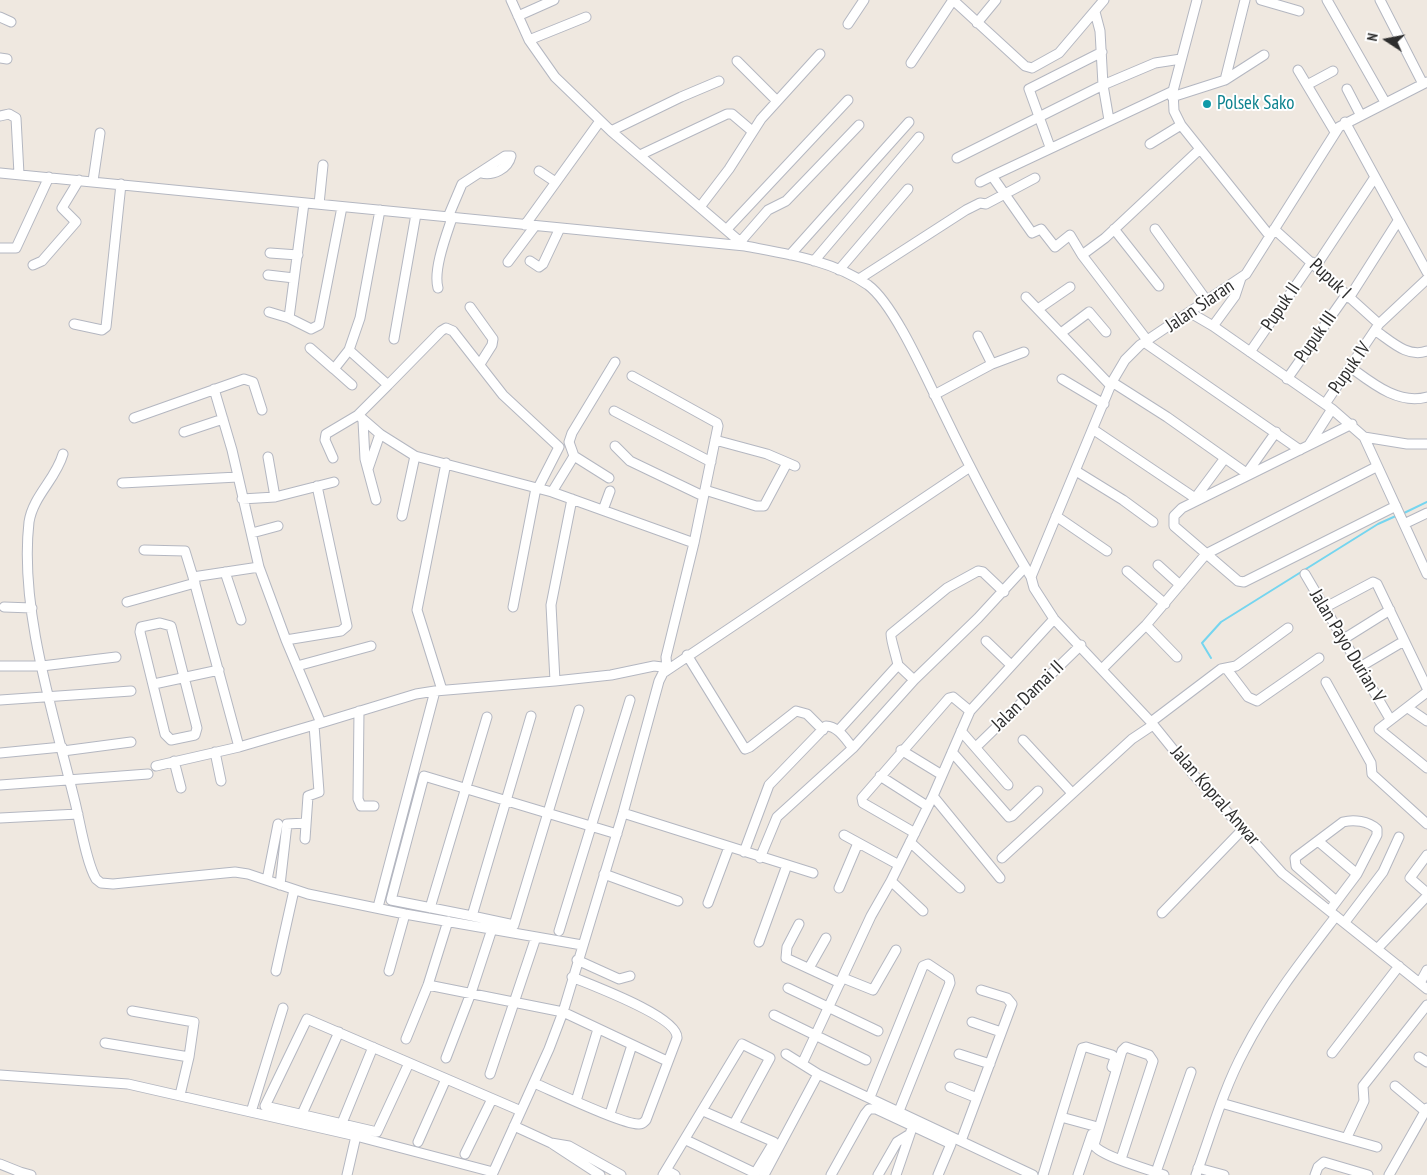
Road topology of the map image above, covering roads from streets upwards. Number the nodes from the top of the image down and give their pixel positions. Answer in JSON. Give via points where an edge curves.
{"nodes":[{"id":1,"x":511,"y":0,"type":"edge"},
{"id":2,"x":554,"y":0,"type":"edge"},
{"id":3,"x":864,"y":0,"type":"edge"},
{"id":4,"x":953,"y":0,"type":"edge"},
{"id":5,"x":996,"y":0,"type":"edge"},
{"id":6,"x":1104,"y":0,"type":"edge"},
{"id":7,"x":1197,"y":0,"type":"edge"},
{"id":8,"x":1245,"y":0,"type":"edge"},
{"id":9,"x":1261,"y":0,"type":"edge"},
{"id":10,"x":1327,"y":0,"type":"edge"},
{"id":11,"x":1380,"y":0,"type":"edge"},
{"id":12,"x":1095,"y":12,"type":"junction"},
{"id":13,"x":1299,"y":12,"type":"dead end"},
{"id":14,"x":518,"y":16,"type":"junction"},
{"id":15,"x":0,"y":17,"type":"edge"},
{"id":16,"x":586,"y":17,"type":"dead end"},
{"id":17,"x":11,"y":22,"type":"dead end"},
{"id":18,"x":977,"y":23,"type":"junction"},
{"id":19,"x":848,"y":24,"type":"dead end"},
{"id":20,"x":529,"y":40,"type":"junction"},
{"id":21,"x":1102,"y":52,"type":"junction"},
{"id":22,"x":820,"y":54,"type":"dead end"},
{"id":23,"x":1264,"y":55,"type":"dead end"},
{"id":24,"x":1181,"y":59,"type":"junction"},
{"id":25,"x":738,"y":61,"type":"dead end"},
{"id":26,"x":910,"y":63,"type":"dead end"},
{"id":27,"x":1298,"y":70,"type":"dead end"},
{"id":28,"x":1333,"y":71,"type":"dead end"},
{"id":29,"x":1225,"y":80,"type":"junction"},
{"id":30,"x":719,"y":81,"type":"dead end"},
{"id":31,"x":1425,"y":83,"type":"edge"},
{"id":32,"x":1102,"y":85,"type":"junction"},
{"id":33,"x":1307,"y":85,"type":"junction"},
{"id":34,"x":1347,"y":89,"type":"dead end"},
{"id":35,"x":1172,"y":94,"type":"junction"},
{"id":36,"x":848,"y":100,"type":"dead end"},
{"id":37,"x":777,"y":101,"type":"junction"},
{"id":38,"x":1385,"y":102,"type":"junction"},
{"id":39,"x":1360,"y":114,"type":"junction"},
{"id":40,"x":0,"y":116,"type":"edge"},
{"id":41,"x":1040,"y":116,"type":"junction"},
{"id":42,"x":1109,"y":120,"type":"junction"},
{"id":43,"x":600,"y":121,"type":"junction"},
{"id":44,"x":909,"y":122,"type":"dead end"},
{"id":45,"x":1345,"y":122,"type":"junction"},
{"id":46,"x":859,"y":125,"type":"dead end"},
{"id":47,"x":1181,"y":126,"type":"junction"},
{"id":48,"x":611,"y":131,"type":"junction"},
{"id":49,"x":752,"y":131,"type":"junction"},
{"id":50,"x":1335,"y":132,"type":"junction"},
{"id":51,"x":100,"y":133,"type":"dead end"},
{"id":52,"x":919,"y":138,"type":"dead end"},
{"id":53,"x":1150,"y":144,"type":"dead end"},
{"id":54,"x":1050,"y":147,"type":"junction"},
{"id":55,"x":1200,"y":149,"type":"junction"},
{"id":56,"x":640,"y":156,"type":"junction"},
{"id":57,"x":957,"y":158,"type":"dead end"},
{"id":58,"x":323,"y":165,"type":"dead end"},
{"id":59,"x":538,"y":171,"type":"dead end"},
{"id":60,"x":0,"y":173,"type":"edge"},
{"id":61,"x":480,"y":173,"type":"dead end"},
{"id":62,"x":19,"y":174,"type":"junction"},
{"id":63,"x":992,"y":176,"type":"junction"},
{"id":64,"x":48,"y":177,"type":"junction"},
{"id":65,"x":1375,"y":177,"type":"junction"},
{"id":66,"x":1035,"y":178,"type":"dead end"},
{"id":67,"x":79,"y":180,"type":"junction"},
{"id":68,"x":93,"y":181,"type":"junction"},
{"id":69,"x":554,"y":181,"type":"junction"},
{"id":70,"x":980,"y":182,"type":"dead end"},
{"id":71,"x":121,"y":184,"type":"junction"},
{"id":72,"x":908,"y":189,"type":"dead end"},
{"id":73,"x":1004,"y":194,"type":"junction"},
{"id":74,"x":304,"y":203,"type":"junction"},
{"id":75,"x":319,"y":204,"type":"junction"},
{"id":76,"x":342,"y":207,"type":"junction"},
{"id":77,"x":700,"y":207,"type":"junction"},
{"id":78,"x":380,"y":210,"type":"junction"},
{"id":79,"x":416,"y":214,"type":"junction"},
{"id":80,"x":450,"y":217,"type":"junction"},
{"id":81,"x":1398,"y":221,"type":"junction"},
{"id":82,"x":530,"y":225,"type":"junction"},
{"id":83,"x":560,"y":228,"type":"junction"},
{"id":84,"x":727,"y":229,"type":"junction"},
{"id":85,"x":1114,"y":229,"type":"junction"},
{"id":86,"x":1155,"y":230,"type":"dead end"},
{"id":87,"x":1272,"y":232,"type":"junction"},
{"id":88,"x":743,"y":244,"type":"junction"},
{"id":89,"x":0,"y":248,"type":"edge"},
{"id":90,"x":270,"y":253,"type":"dead end"},
{"id":91,"x":298,"y":255,"type":"junction"},
{"id":92,"x":790,"y":255,"type":"junction"},
{"id":93,"x":1082,"y":255,"type":"junction"},
{"id":94,"x":530,"y":261,"type":"dead end"},
{"id":95,"x":814,"y":261,"type":"junction"},
{"id":96,"x":508,"y":262,"type":"dead end"},
{"id":97,"x":1314,"y":264,"type":"junction"},
{"id":98,"x":33,"y":265,"type":"dead end"},
{"id":99,"x":839,"y":270,"type":"junction"},
{"id":100,"x":1427,"y":272,"type":"edge"},
{"id":101,"x":268,"y":275,"type":"dead end"},
{"id":102,"x":294,"y":278,"type":"junction"},
{"id":103,"x":1241,"y":278,"type":"junction"},
{"id":104,"x":858,"y":279,"type":"junction"},
{"id":105,"x":1427,"y":279,"type":"edge"},
{"id":106,"x":1159,"y":286,"type":"dead end"},
{"id":107,"x":1070,"y":287,"type":"dead end"},
{"id":108,"x":438,"y":288,"type":"dead end"},
{"id":109,"x":1347,"y":296,"type":"junction"},
{"id":110,"x":1026,"y":297,"type":"dead end"},
{"id":111,"x":1207,"y":301,"type":"junction"},
{"id":112,"x":470,"y":307,"type":"dead end"},
{"id":113,"x":1038,"y":308,"type":"junction"},
{"id":114,"x":269,"y":312,"type":"dead end"},
{"id":115,"x":1189,"y":312,"type":"junction"},
{"id":116,"x":289,"y":318,"type":"junction"},
{"id":117,"x":74,"y":324,"type":"dead end"},
{"id":118,"x":1213,"y":326,"type":"junction"},
{"id":119,"x":1378,"y":328,"type":"junction"},
{"id":120,"x":1106,"y":332,"type":"dead end"},
{"id":121,"x":1061,"y":334,"type":"junction"},
{"id":122,"x":978,"y":336,"type":"dead end"},
{"id":123,"x":394,"y":339,"type":"dead end"},
{"id":124,"x":1146,"y":341,"type":"junction"},
{"id":125,"x":310,"y":348,"type":"dead end"},
{"id":126,"x":349,"y":350,"type":"junction"},
{"id":127,"x":1427,"y":351,"type":"edge"},
{"id":128,"x":1024,"y":352,"type":"dead end"},
{"id":129,"x":1250,"y":352,"type":"junction"},
{"id":130,"x":615,"y":362,"type":"dead end"},
{"id":131,"x":480,"y":364,"type":"junction"},
{"id":132,"x":992,"y":364,"type":"junction"},
{"id":133,"x":1350,"y":367,"type":"junction"},
{"id":134,"x":334,"y":368,"type":"junction"},
{"id":135,"x":632,"y":376,"type":"dead end"},
{"id":136,"x":1062,"y":379,"type":"dead end"},
{"id":137,"x":1287,"y":379,"type":"junction"},
{"id":138,"x":388,"y":384,"type":"junction"},
{"id":139,"x":1111,"y":384,"type":"junction"},
{"id":140,"x":352,"y":385,"type":"dead end"},
{"id":141,"x":214,"y":389,"type":"junction"},
{"id":142,"x":934,"y":395,"type":"junction"},
{"id":143,"x":1427,"y":397,"type":"edge"},
{"id":144,"x":1104,"y":404,"type":"junction"},
{"id":145,"x":1328,"y":407,"type":"junction"},
{"id":146,"x":262,"y":410,"type":"dead end"},
{"id":147,"x":614,"y":411,"type":"dead end"},
{"id":148,"x":134,"y":418,"type":"dead end"},
{"id":149,"x":361,"y":418,"type":"junction"},
{"id":150,"x":223,"y":419,"type":"junction"},
{"id":151,"x":1352,"y":424,"type":"junction"},
{"id":152,"x":1094,"y":430,"type":"junction"},
{"id":153,"x":184,"y":432,"type":"dead end"},
{"id":154,"x":1276,"y":432,"type":"junction"},
{"id":155,"x":380,"y":434,"type":"junction"},
{"id":156,"x":1364,"y":437,"type":"junction"},
{"id":157,"x":715,"y":440,"type":"junction"},
{"id":158,"x":1427,"y":444,"type":"edge"},
{"id":159,"x":615,"y":446,"type":"dead end"},
{"id":160,"x":1304,"y":448,"type":"junction"},
{"id":161,"x":63,"y":454,"type":"dead end"},
{"id":162,"x":415,"y":456,"type":"junction"},
{"id":163,"x":574,"y":456,"type":"junction"},
{"id":164,"x":268,"y":457,"type":"dead end"},
{"id":165,"x":333,"y":458,"type":"dead end"},
{"id":166,"x":1225,"y":458,"type":"junction"},
{"id":167,"x":710,"y":462,"type":"junction"},
{"id":168,"x":446,"y":463,"type":"junction"},
{"id":169,"x":970,"y":467,"type":"junction"},
{"id":170,"x":1376,"y":467,"type":"junction"},
{"id":171,"x":368,"y":469,"type":"junction"},
{"id":172,"x":1076,"y":472,"type":"junction"},
{"id":173,"x":1248,"y":474,"type":"junction"},
{"id":174,"x":238,"y":477,"type":"junction"},
{"id":175,"x":609,"y":478,"type":"dead end"},
{"id":176,"x":334,"y":482,"type":"dead end"},
{"id":177,"x":122,"y":483,"type":"dead end"},
{"id":178,"x":317,"y":486,"type":"junction"},
{"id":179,"x":537,"y":488,"type":"junction"},
{"id":180,"x":610,"y":491,"type":"dead end"},
{"id":181,"x":552,"y":492,"type":"junction"},
{"id":182,"x":704,"y":493,"type":"junction"},
{"id":183,"x":275,"y":497,"type":"junction"},
{"id":184,"x":242,"y":499,"type":"junction"},
{"id":185,"x":572,"y":499,"type":"junction"},
{"id":186,"x":1197,"y":499,"type":"junction"},
{"id":187,"x":376,"y":500,"type":"dead end"},
{"id":188,"x":1397,"y":507,"type":"junction"},
{"id":189,"x":603,"y":510,"type":"junction"},
{"id":190,"x":1427,"y":513,"type":"edge"},
{"id":191,"x":402,"y":516,"type":"dead end"},
{"id":192,"x":1056,"y":516,"type":"junction"},
{"id":193,"x":1153,"y":522,"type":"dead end"},
{"id":194,"x":1403,"y":522,"type":"junction"},
{"id":195,"x":278,"y":526,"type":"dead end"},
{"id":196,"x":252,"y":533,"type":"junction"},
{"id":197,"x":694,"y":543,"type":"junction"},
{"id":198,"x":144,"y":550,"type":"dead end"},
{"id":199,"x":1107,"y":551,"type":"dead end"},
{"id":200,"x":1206,"y":554,"type":"junction"},
{"id":201,"x":259,"y":566,"type":"junction"},
{"id":202,"x":1158,"y":566,"type":"dead end"},
{"id":203,"x":1025,"y":567,"type":"junction"},
{"id":204,"x":1127,"y":570,"type":"dead end"},
{"id":205,"x":225,"y":572,"type":"junction"},
{"id":206,"x":1305,"y":574,"type":"dead end"},
{"id":207,"x":1427,"y":574,"type":"edge"},
{"id":208,"x":1031,"y":577,"type":"junction"},
{"id":209,"x":194,"y":580,"type":"junction"},
{"id":210,"x":1180,"y":585,"type":"junction"},
{"id":211,"x":1004,"y":592,"type":"junction"},
{"id":212,"x":127,"y":602,"type":"dead end"},
{"id":213,"x":1165,"y":604,"type":"junction"},
{"id":214,"x":4,"y":607,"type":"dead end"},
{"id":215,"x":513,"y":607,"type":"dead end"},
{"id":216,"x":32,"y":608,"type":"junction"},
{"id":217,"x":1324,"y":608,"type":"junction"},
{"id":218,"x":1390,"y":610,"type":"junction"},
{"id":219,"x":1054,"y":619,"type":"junction"},
{"id":220,"x":241,"y":620,"type":"dead end"},
{"id":221,"x":1146,"y":626,"type":"junction"},
{"id":222,"x":1288,"y":628,"type":"dead end"},
{"id":223,"x":286,"y":640,"type":"junction"},
{"id":224,"x":1342,"y":640,"type":"junction"},
{"id":225,"x":1404,"y":641,"type":"junction"},
{"id":226,"x":986,"y":642,"type":"dead end"},
{"id":227,"x":1081,"y":645,"type":"junction"},
{"id":228,"x":371,"y":646,"type":"dead end"},
{"id":229,"x":687,"y":655,"type":"junction"},
{"id":230,"x":116,"y":657,"type":"dead end"},
{"id":231,"x":1177,"y":657,"type":"dead end"},
{"id":232,"x":1319,"y":658,"type":"dead end"},
{"id":233,"x":898,"y":665,"type":"junction"},
{"id":234,"x":1011,"y":665,"type":"junction"},
{"id":235,"x":0,"y":666,"type":"edge"},
{"id":236,"x":42,"y":666,"type":"junction"},
{"id":237,"x":297,"y":666,"type":"junction"},
{"id":238,"x":1360,"y":667,"type":"junction"},
{"id":239,"x":1226,"y":668,"type":"junction"},
{"id":240,"x":1102,"y":669,"type":"junction"},
{"id":241,"x":219,"y":670,"type":"junction"},
{"id":242,"x":666,"y":670,"type":"junction"},
{"id":243,"x":184,"y":678,"type":"junction"},
{"id":244,"x":914,"y":680,"type":"junction"},
{"id":245,"x":555,"y":681,"type":"junction"},
{"id":246,"x":1326,"y":682,"type":"dead end"},
{"id":247,"x":154,"y":684,"type":"junction"},
{"id":248,"x":1427,"y":688,"type":"edge"},
{"id":249,"x":439,"y":690,"type":"junction"},
{"id":250,"x":131,"y":691,"type":"dead end"},
{"id":251,"x":1427,"y":692,"type":"edge"},
{"id":252,"x":50,"y":698,"type":"junction"},
{"id":253,"x":0,"y":700,"type":"edge"},
{"id":254,"x":630,"y":700,"type":"dead end"},
{"id":255,"x":1408,"y":708,"type":"junction"},
{"id":256,"x":578,"y":710,"type":"dead end"},
{"id":257,"x":359,"y":711,"type":"junction"},
{"id":258,"x":970,"y":711,"type":"junction"},
{"id":259,"x":531,"y":716,"type":"dead end"},
{"id":260,"x":487,"y":717,"type":"dead end"},
{"id":261,"x":1390,"y":719,"type":"junction"},
{"id":262,"x":1427,"y":721,"type":"edge"},
{"id":263,"x":1152,"y":723,"type":"junction"},
{"id":264,"x":318,"y":724,"type":"junction"},
{"id":265,"x":823,"y":730,"type":"junction"},
{"id":266,"x":838,"y":731,"type":"junction"},
{"id":267,"x":961,"y":731,"type":"junction"},
{"id":268,"x":1023,"y":740,"type":"dead end"},
{"id":269,"x":131,"y":742,"type":"dead end"},
{"id":270,"x":239,"y":747,"type":"junction"},
{"id":271,"x":976,"y":747,"type":"junction"},
{"id":272,"x":853,"y":748,"type":"junction"},
{"id":273,"x":62,"y":749,"type":"junction"},
{"id":274,"x":901,"y":750,"type":"junction"},
{"id":275,"x":215,"y":752,"type":"junction"},
{"id":276,"x":952,"y":752,"type":"junction"},
{"id":277,"x":0,"y":753,"type":"edge"},
{"id":278,"x":174,"y":761,"type":"junction"},
{"id":279,"x":156,"y":766,"type":"dead end"},
{"id":280,"x":1427,"y":768,"type":"edge"},
{"id":281,"x":148,"y":774,"type":"dead end"},
{"id":282,"x":942,"y":775,"type":"junction"},
{"id":283,"x":880,"y":776,"type":"junction"},
{"id":284,"x":70,"y":779,"type":"junction"},
{"id":285,"x":222,"y":781,"type":"dead end"},
{"id":286,"x":1008,"y":784,"type":"dead end"},
{"id":287,"x":0,"y":785,"type":"edge"},
{"id":288,"x":181,"y":788,"type":"dead end"},
{"id":289,"x":465,"y":788,"type":"junction"},
{"id":290,"x":1038,"y":791,"type":"dead end"},
{"id":291,"x":1072,"y":793,"type":"junction"},
{"id":292,"x":933,"y":796,"type":"junction"},
{"id":293,"x":505,"y":800,"type":"junction"},
{"id":294,"x":374,"y":806,"type":"dead end"},
{"id":295,"x":927,"y":806,"type":"junction"},
{"id":296,"x":547,"y":812,"type":"junction"},
{"id":297,"x":624,"y":813,"type":"junction"},
{"id":298,"x":78,"y":814,"type":"junction"},
{"id":299,"x":0,"y":818,"type":"edge"},
{"id":300,"x":306,"y":823,"type":"junction"},
{"id":301,"x":278,"y":824,"type":"dead end"},
{"id":302,"x":1427,"y":824,"type":"edge"},
{"id":303,"x":592,"y":826,"type":"junction"},
{"id":304,"x":1243,"y":829,"type":"junction"},
{"id":305,"x":915,"y":832,"type":"junction"},
{"id":306,"x":617,"y":834,"type":"junction"},
{"id":307,"x":844,"y":835,"type":"dead end"},
{"id":308,"x":1399,"y":837,"type":"dead end"},
{"id":309,"x":304,"y":839,"type":"dead end"},
{"id":310,"x":1318,"y":841,"type":"junction"},
{"id":311,"x":910,"y":842,"type":"junction"},
{"id":312,"x":858,"y":843,"type":"junction"},
{"id":313,"x":729,"y":847,"type":"junction"},
{"id":314,"x":744,"y":852,"type":"junction"},
{"id":315,"x":1427,"y":855,"type":"edge"},
{"id":316,"x":760,"y":858,"type":"junction"},
{"id":317,"x":1002,"y":858,"type":"dead end"},
{"id":318,"x":899,"y":865,"type":"junction"},
{"id":319,"x":787,"y":866,"type":"junction"},
{"id":320,"x":813,"y":873,"type":"dead end"},
{"id":321,"x":604,"y":874,"type":"junction"},
{"id":322,"x":1357,"y":874,"type":"junction"},
{"id":323,"x":1000,"y":878,"type":"dead end"},
{"id":324,"x":267,"y":880,"type":"junction"},
{"id":325,"x":891,"y":881,"type":"junction"},
{"id":326,"x":280,"y":885,"type":"junction"},
{"id":327,"x":839,"y":888,"type":"dead end"},
{"id":328,"x":960,"y":888,"type":"dead end"},
{"id":329,"x":294,"y":890,"type":"junction"},
{"id":330,"x":1427,"y":894,"type":"edge"},
{"id":331,"x":678,"y":900,"type":"dead end"},
{"id":332,"x":1336,"y":901,"type":"junction"},
{"id":333,"x":708,"y":903,"type":"dead end"},
{"id":334,"x":378,"y":907,"type":"junction"},
{"id":335,"x":430,"y":908,"type":"junction"},
{"id":336,"x":923,"y":911,"type":"dead end"},
{"id":337,"x":1162,"y":913,"type":"dead end"},
{"id":338,"x":1333,"y":913,"type":"junction"},
{"id":339,"x":405,"y":914,"type":"junction"},
{"id":340,"x":472,"y":916,"type":"junction"},
{"id":341,"x":448,"y":921,"type":"junction"},
{"id":342,"x":1345,"y":922,"type":"junction"},
{"id":343,"x":799,"y":924,"type":"dead end"},
{"id":344,"x":492,"y":929,"type":"junction"},
{"id":345,"x":560,"y":931,"type":"dead end"},
{"id":346,"x":536,"y":937,"type":"junction"},
{"id":347,"x":826,"y":938,"type":"dead end"},
{"id":348,"x":759,"y":942,"type":"dead end"},
{"id":349,"x":582,"y":945,"type":"junction"},
{"id":350,"x":1377,"y":949,"type":"junction"},
{"id":351,"x":896,"y":950,"type":"dead end"},
{"id":352,"x":577,"y":960,"type":"junction"},
{"id":353,"x":1399,"y":966,"type":"junction"},
{"id":354,"x":809,"y":968,"type":"junction"},
{"id":355,"x":1427,"y":970,"type":"edge"},
{"id":356,"x":276,"y":971,"type":"dead end"},
{"id":357,"x":390,"y":971,"type":"dead end"},
{"id":358,"x":630,"y":976,"type":"dead end"},
{"id":359,"x":572,"y":977,"type":"junction"},
{"id":360,"x":841,"y":981,"type":"junction"},
{"id":361,"x":428,"y":985,"type":"junction"},
{"id":362,"x":1424,"y":986,"type":"edge"},
{"id":363,"x":788,"y":988,"type":"dead end"},
{"id":364,"x":981,"y":990,"type":"dead end"},
{"id":365,"x":471,"y":993,"type":"junction"},
{"id":366,"x":514,"y":1001,"type":"junction"},
{"id":367,"x":1427,"y":1005,"type":"edge"},
{"id":368,"x":829,"y":1007,"type":"junction"},
{"id":369,"x":283,"y":1008,"type":"dead end"},
{"id":370,"x":132,"y":1011,"type":"dead end"},
{"id":371,"x":563,"y":1012,"type":"junction"},
{"id":372,"x":774,"y":1015,"type":"dead end"},
{"id":373,"x":972,"y":1022,"type":"dead end"},
{"id":374,"x":598,"y":1029,"type":"junction"},
{"id":375,"x":878,"y":1031,"type":"dead end"},
{"id":376,"x":339,"y":1032,"type":"junction"},
{"id":377,"x":1002,"y":1032,"type":"junction"},
{"id":378,"x":816,"y":1035,"type":"junction"},
{"id":379,"x":406,"y":1039,"type":"dead end"},
{"id":380,"x":105,"y":1043,"type":"dead end"},
{"id":381,"x":632,"y":1045,"type":"junction"},
{"id":382,"x":374,"y":1047,"type":"junction"},
{"id":383,"x":1332,"y":1053,"type":"dead end"},
{"id":384,"x":786,"y":1054,"type":"dead end"},
{"id":385,"x":959,"y":1054,"type":"dead end"},
{"id":386,"x":189,"y":1057,"type":"junction"},
{"id":387,"x":446,"y":1058,"type":"dead end"},
{"id":388,"x":866,"y":1060,"type":"dead end"},
{"id":389,"x":667,"y":1061,"type":"junction"},
{"id":390,"x":409,"y":1063,"type":"junction"},
{"id":391,"x":802,"y":1064,"type":"junction"},
{"id":392,"x":990,"y":1064,"type":"junction"},
{"id":393,"x":1191,"y":1072,"type":"dead end"},
{"id":394,"x":490,"y":1074,"type":"dead end"},
{"id":395,"x":818,"y":1074,"type":"junction"},
{"id":396,"x":0,"y":1075,"type":"edge"},
{"id":397,"x":446,"y":1079,"type":"junction"},
{"id":398,"x":534,"y":1083,"type":"junction"},
{"id":399,"x":950,"y":1086,"type":"dead end"},
{"id":400,"x":1395,"y":1086,"type":"dead end"},
{"id":401,"x":180,"y":1095,"type":"junction"},
{"id":402,"x":870,"y":1097,"type":"junction"},
{"id":403,"x":977,"y":1098,"type":"junction"},
{"id":404,"x":492,"y":1099,"type":"junction"},
{"id":405,"x":576,"y":1101,"type":"junction"},
{"id":406,"x":1221,"y":1103,"type":"junction"},
{"id":407,"x":1426,"y":1109,"type":"edge"},
{"id":408,"x":521,"y":1111,"type":"junction"},
{"id":409,"x":703,"y":1111,"type":"junction"},
{"id":410,"x":899,"y":1111,"type":"junction"},
{"id":411,"x":251,"y":1112,"type":"junction"},
{"id":412,"x":302,"y":1114,"type":"junction"},
{"id":413,"x":610,"y":1114,"type":"junction"},
{"id":414,"x":1061,"y":1117,"type":"junction"},
{"id":415,"x":342,"y":1123,"type":"junction"},
{"id":416,"x":734,"y":1124,"type":"junction"},
{"id":417,"x":514,"y":1126,"type":"junction"},
{"id":418,"x":1094,"y":1126,"type":"junction"},
{"id":419,"x":912,"y":1130,"type":"junction"},
{"id":420,"x":356,"y":1136,"type":"junction"},
{"id":421,"x":1347,"y":1137,"type":"junction"},
{"id":422,"x":686,"y":1140,"type":"junction"},
{"id":423,"x":961,"y":1141,"type":"junction"},
{"id":424,"x":418,"y":1142,"type":"dead end"},
{"id":425,"x":551,"y":1143,"type":"junction"},
{"id":426,"x":1377,"y":1147,"type":"dead end"},
{"id":427,"x":465,"y":1154,"type":"dead end"},
{"id":428,"x":1121,"y":1159,"type":"junction"},
{"id":429,"x":0,"y":1164,"type":"edge"},
{"id":430,"x":604,"y":1165,"type":"junction"},
{"id":431,"x":1197,"y":1171,"type":"edge"},
{"id":432,"x":20,"y":1173,"type":"edge"},
{"id":433,"x":664,"y":1173,"type":"edge"},
{"id":434,"x":493,"y":1174,"type":"edge"},
{"id":435,"x":599,"y":1174,"type":"edge"},
{"id":436,"x":758,"y":1174,"type":"edge"},
{"id":437,"x":1158,"y":1174,"type":"edge"},
{"id":438,"x":31,"y":1175,"type":"edge"},
{"id":439,"x":347,"y":1175,"type":"edge"},
{"id":440,"x":621,"y":1175,"type":"edge"},
{"id":441,"x":675,"y":1175,"type":"edge"},
{"id":442,"x":831,"y":1175,"type":"edge"},
{"id":443,"x":878,"y":1175,"type":"edge"},
{"id":444,"x":896,"y":1175,"type":"edge"},
{"id":445,"x":938,"y":1175,"type":"edge"},
{"id":446,"x":1033,"y":1175,"type":"edge"},
{"id":447,"x":1044,"y":1175,"type":"edge"},
{"id":448,"x":1078,"y":1175,"type":"edge"},
{"id":449,"x":1224,"y":1175,"type":"edge"},
{"id":450,"x":1315,"y":1175,"type":"edge"},
{"id":451,"x":1368,"y":1175,"type":"edge"},
{"id":452,"x":1389,"y":1175,"type":"edge"}],
"edges":[{"from":1,"to":14,"type":"street"},
{"from":2,"to":14,"type":"street"},
{"from":3,"to":19,"type":"street"},
{"from":4,"to":18,"type":"street"},
{"from":4,"to":26,"type":"street"},
{"from":5,"to":18,"type":"street"},
{"from":6,"to":12,"type":"street"},
{"from":7,"to":24,"type":"street"},
{"from":8,"to":29,"type":"street"},
{"from":9,"to":13,"type":"street"},
{"from":10,"to":38,"type":"street"},
{"from":11,"to":31,"type":"street"},
{"from":12,"to":18,"type":"street","via":[[1059,54],[1032,68],[1025,66]]},
{"from":12,"to":21,"type":"street"},
{"from":14,"to":20,"type":"street"},
{"from":15,"to":17,"type":"street"},
{"from":16,"to":20,"type":"street"},
{"from":20,"to":43,"type":"street","via":[[555,77]]},
{"from":21,"to":32,"type":"street"},
{"from":21,"to":41,"type":"street","via":[[1029,89]]},
{"from":22,"to":37,"type":"street"},
{"from":23,"to":29,"type":"street"},
{"from":24,"to":32,"type":"street","via":[[1155,63]]},
{"from":24,"to":35,"type":"street"},
{"from":25,"to":37,"type":"street"},
{"from":27,"to":33,"type":"street"},
{"from":28,"to":33,"type":"street"},
{"from":29,"to":35,"type":"street"},
{"from":30,"to":48,"type":"street"},
{"from":31,"to":38,"type":"street","name":"Jalan Siaran"},
{"from":32,"to":41,"type":"street"},
{"from":32,"to":42,"type":"street"},
{"from":33,"to":50,"type":"street"},
{"from":34,"to":39,"type":"street"},
{"from":35,"to":42,"type":"street"},
{"from":35,"to":47,"type":"street","via":[[1174,111]]},
{"from":36,"to":84,"type":"street"},
{"from":37,"to":49,"type":"street"},
{"from":38,"to":39,"type":"street","name":"Jalan Siaran"},
{"from":39,"to":45,"type":"street","name":"Jalan Siaran"},
{"from":40,"to":62,"type":"street","via":[[9,114],[16,118]]},
{"from":41,"to":54,"type":"street"},
{"from":41,"to":57,"type":"street"},
{"from":42,"to":54,"type":"street"},
{"from":43,"to":48,"type":"street"},
{"from":43,"to":69,"type":"street"},
{"from":44,"to":92,"type":"street"},
{"from":45,"to":50,"type":"street","name":"Jalan Siaran"},
{"from":45,"to":65,"type":"street"},
{"from":46,"to":88,"type":"street","via":[[786,201],[768,210]]},
{"from":47,"to":53,"type":"street"},
{"from":47,"to":55,"type":"street","name":"Pupuk I"},
{"from":48,"to":56,"type":"street"},
{"from":49,"to":56,"type":"street","via":[[732,114],[727,114]]},
{"from":49,"to":77,"type":"street"},
{"from":50,"to":87,"type":"street","name":"Jalan Siaran"},
{"from":51,"to":68,"type":"street"},
{"from":52,"to":95,"type":"street"},
{"from":54,"to":63,"type":"street"},
{"from":55,"to":85,"type":"street"},
{"from":55,"to":87,"type":"street","name":"Pupuk I"},
{"from":56,"to":77,"type":"street"},
{"from":58,"to":75,"type":"street"},
{"from":59,"to":69,"type":"street"},
{"from":60,"to":62,"type":"street","name":"Jalan Kopral Anwar"},
{"from":61,"to":80,"type":"street","via":[[462,184]]},
{"from":62,"to":64,"type":"street","name":"Jalan Kopral Anwar"},
{"from":63,"to":70,"type":"street"},
{"from":63,"to":73,"type":"street"},
{"from":64,"to":67,"type":"street","name":"Jalan Kopral Anwar"},
{"from":64,"to":89,"type":"street","via":[[16,248]]},
{"from":65,"to":81,"type":"street"},
{"from":65,"to":97,"type":"street","name":"Pupuk II"},
{"from":66,"to":73,"type":"street"},
{"from":67,"to":68,"type":"street","name":"Jalan Kopral Anwar"},
{"from":67,"to":98,"type":"street","via":[[62,208],[76,222],[42,262]]},
{"from":68,"to":71,"type":"street","name":"Jalan Kopral Anwar"},
{"from":69,"to":82,"type":"street"},
{"from":71,"to":74,"type":"street","name":"Jalan Kopral Anwar"},
{"from":71,"to":117,"type":"street","via":[[106,327],[102,330]]},
{"from":72,"to":99,"type":"street"},
{"from":73,"to":93,"type":"street","via":[[1032,233],[1042,229],[1055,247],[1070,236]]},
{"from":73,"to":104,"type":"street","via":[[966,210]]},
{"from":74,"to":75,"type":"street","name":"Jalan Kopral Anwar"},
{"from":74,"to":91,"type":"street"},
{"from":75,"to":76,"type":"street","name":"Jalan Kopral Anwar"},
{"from":76,"to":78,"type":"street","name":"Jalan Kopral Anwar"},
{"from":76,"to":116,"type":"street","via":[[319,325],[311,329]]},
{"from":77,"to":84,"type":"street"},
{"from":78,"to":79,"type":"street","name":"Jalan Kopral Anwar"},
{"from":78,"to":126,"type":"street","via":[[360,318]]},
{"from":79,"to":80,"type":"street","name":"Jalan Kopral Anwar"},
{"from":79,"to":123,"type":"street"},
{"from":80,"to":82,"type":"street","name":"Jalan Kopral Anwar"},
{"from":80,"to":108,"type":"street","via":[[436,281]]},
{"from":81,"to":100,"type":"street"},
{"from":81,"to":109,"type":"street","name":"Pupuk III"},
{"from":82,"to":83,"type":"street","name":"Jalan Kopral Anwar"},
{"from":82,"to":96,"type":"street"},
{"from":83,"to":88,"type":"street","name":"Jalan Kopral Anwar"},
{"from":83,"to":94,"type":"street","via":[[543,264],[539,267]]},
{"from":84,"to":88,"type":"street"},
{"from":85,"to":93,"type":"street"},
{"from":85,"to":106,"type":"street"},
{"from":86,"to":111,"type":"street"},
{"from":87,"to":97,"type":"street","name":"Pupuk I"},
{"from":87,"to":103,"type":"street","name":"Jalan Siaran"},
{"from":88,"to":92,"type":"street","name":"Jalan Kopral Anwar"},
{"from":90,"to":91,"type":"street"},
{"from":91,"to":102,"type":"street"},
{"from":92,"to":95,"type":"street","name":"Jalan Kopral Anwar"},
{"from":93,"to":124,"type":"street"},
{"from":95,"to":99,"type":"street","name":"Jalan Kopral Anwar"},
{"from":97,"to":109,"type":"street","name":"Pupuk I"},
{"from":97,"to":129,"type":"street","name":"Pupuk II"},
{"from":99,"to":104,"type":"street","name":"Jalan Kopral Anwar"},
{"from":101,"to":102,"type":"street"},
{"from":102,"to":116,"type":"street"},
{"from":103,"to":111,"type":"street","name":"Jalan Siaran"},
{"from":103,"to":118,"type":"street","via":[[1235,296]]},
{"from":104,"to":142,"type":"street","name":"Jalan Kopral Anwar","via":[[880,298],[905,336]]},
{"from":105,"to":119,"type":"street","name":"Pupuk IV"},
{"from":107,"to":113,"type":"street"},
{"from":109,"to":119,"type":"street","name":"Pupuk I"},
{"from":109,"to":137,"type":"street","name":"Pupuk III"},
{"from":110,"to":113,"type":"street"},
{"from":111,"to":115,"type":"street","name":"Jalan Siaran"},
{"from":112,"to":131,"type":"street","via":[[493,338]]},
{"from":113,"to":121,"type":"street"},
{"from":114,"to":116,"type":"street"},
{"from":115,"to":118,"type":"street"},
{"from":115,"to":124,"type":"street","name":"Jalan Siaran"},
{"from":118,"to":129,"type":"street"},
{"from":119,"to":127,"type":"street","name":"Pupuk I","via":[[1406,351],[1414,354]]},
{"from":119,"to":133,"type":"street","name":"Pupuk IV"},
{"from":120,"to":121,"type":"street","via":[[1088,312]]},
{"from":121,"to":139,"type":"street"},
{"from":122,"to":132,"type":"street"},
{"from":124,"to":139,"type":"street","name":"Jalan Siaran","via":[[1130,354]]},
{"from":124,"to":154,"type":"street"},
{"from":125,"to":134,"type":"street"},
{"from":126,"to":134,"type":"street"},
{"from":126,"to":138,"type":"street"},
{"from":128,"to":132,"type":"street"},
{"from":129,"to":137,"type":"street"},
{"from":130,"to":163,"type":"street","via":[[572,433],[569,442]]},
{"from":131,"to":138,"type":"street","via":[[458,336],[446,328]]},
{"from":131,"to":179,"type":"street","via":[[503,395],[559,446]]},
{"from":132,"to":142,"type":"street"},
{"from":133,"to":143,"type":"street","via":[[1371,382],[1404,398]]},
{"from":133,"to":145,"type":"street","name":"Pupuk IV"},
{"from":134,"to":140,"type":"street"},
{"from":135,"to":157,"type":"street","via":[[717,423]]},
{"from":136,"to":144,"type":"street"},
{"from":137,"to":145,"type":"street"},
{"from":138,"to":149,"type":"street"},
{"from":139,"to":144,"type":"street","name":"Jalan Siaran"},
{"from":139,"to":166,"type":"street"},
{"from":141,"to":146,"type":"street","via":[[244,379],[251,380]]},
{"from":141,"to":148,"type":"street"},
{"from":141,"to":150,"type":"street"},
{"from":142,"to":169,"type":"street","name":"Jalan Kopral Anwar"},
{"from":144,"to":152,"type":"street","name":"Jalan Siaran"},
{"from":145,"to":151,"type":"street"},
{"from":145,"to":160,"type":"street","name":"Pupuk IV"},
{"from":147,"to":167,"type":"street"},
{"from":149,"to":155,"type":"street"},
{"from":149,"to":165,"type":"street","via":[[326,434],[325,440]]},
{"from":149,"to":171,"type":"street"},
{"from":150,"to":153,"type":"street"},
{"from":150,"to":174,"type":"street"},
{"from":151,"to":156,"type":"street"},
{"from":151,"to":160,"type":"street"},
{"from":152,"to":172,"type":"street","name":"Jalan Siaran"},
{"from":152,"to":186,"type":"street"},
{"from":154,"to":160,"type":"street"},
{"from":154,"to":173,"type":"street"},
{"from":155,"to":162,"type":"street"},
{"from":155,"to":171,"type":"street"},
{"from":156,"to":158,"type":"street"},
{"from":156,"to":170,"type":"street"},
{"from":157,"to":167,"type":"street"},
{"from":157,"to":182,"type":"street","via":[[767,454],[791,465],[764,506]]},
{"from":159,"to":182,"type":"street","via":[[630,461]]},
{"from":160,"to":173,"type":"street"},
{"from":161,"to":216,"type":"street","via":[[56,472],[43,488],[30,520],[27,553]]},
{"from":162,"to":168,"type":"street"},
{"from":162,"to":191,"type":"street"},
{"from":163,"to":175,"type":"street"},
{"from":163,"to":181,"type":"street"},
{"from":164,"to":183,"type":"street"},
{"from":166,"to":173,"type":"street"},
{"from":166,"to":186,"type":"street"},
{"from":167,"to":182,"type":"street"},
{"from":168,"to":179,"type":"street"},
{"from":168,"to":249,"type":"street","via":[[417,610]]},
{"from":169,"to":203,"type":"street","name":"Jalan Kopral Anwar"},
{"from":169,"to":229,"type":"street"},
{"from":170,"to":188,"type":"street"},
{"from":170,"to":200,"type":"street"},
{"from":171,"to":187,"type":"street"},
{"from":172,"to":192,"type":"street","name":"Jalan Siaran"},
{"from":172,"to":193,"type":"street"},
{"from":173,"to":186,"type":"street"},
{"from":174,"to":177,"type":"street"},
{"from":174,"to":184,"type":"street"},
{"from":176,"to":178,"type":"street"},
{"from":178,"to":183,"type":"street"},
{"from":178,"to":223,"type":"street","via":[[347,626],[341,630]]},
{"from":179,"to":181,"type":"street"},
{"from":179,"to":215,"type":"street"},
{"from":180,"to":189,"type":"street"},
{"from":181,"to":185,"type":"street"},
{"from":182,"to":197,"type":"street"},
{"from":183,"to":184,"type":"street"},
{"from":184,"to":196,"type":"street"},
{"from":185,"to":189,"type":"street"},
{"from":185,"to":245,"type":"street","via":[[551,605]]},
{"from":186,"to":200,"type":"street","via":[[1176,512],[1172,523]]},
{"from":188,"to":194,"type":"street"},
{"from":188,"to":200,"type":"street","via":[[1244,582],[1238,581]]},
{"from":189,"to":197,"type":"street"},
{"from":190,"to":194,"type":"street"},
{"from":192,"to":199,"type":"street"},
{"from":192,"to":208,"type":"street","name":"Jalan Siaran"},
{"from":194,"to":207,"type":"street"},
{"from":195,"to":196,"type":"street"},
{"from":196,"to":201,"type":"street"},
{"from":197,"to":242,"type":"street","via":[[666,657]]},
{"from":198,"to":209,"type":"street","via":[[185,551]]},
{"from":200,"to":210,"type":"street"},
{"from":201,"to":205,"type":"street"},
{"from":201,"to":223,"type":"street"},
{"from":202,"to":210,"type":"street"},
{"from":203,"to":208,"type":"street","name":"Jalan Kopral Anwar"},
{"from":203,"to":211,"type":"street"},
{"from":204,"to":213,"type":"street"},
{"from":205,"to":209,"type":"street"},
{"from":205,"to":220,"type":"street"},
{"from":206,"to":217,"type":"street","name":"Jalan Payo Durian V"},
{"from":208,"to":219,"type":"street","name":"Jalan Kopral Anwar","via":[[1034,588]]},
{"from":209,"to":212,"type":"street"},
{"from":209,"to":241,"type":"street"},
{"from":210,"to":213,"type":"street"},
{"from":211,"to":233,"type":"street","via":[[980,571],[947,588],[891,634]]},
{"from":211,"to":244,"type":"street"},
{"from":213,"to":221,"type":"street"},
{"from":214,"to":216,"type":"street"},
{"from":216,"to":236,"type":"street"},
{"from":217,"to":218,"type":"street","via":[[1373,582]]},
{"from":217,"to":224,"type":"street","name":"Jalan Payo Durian V"},
{"from":218,"to":224,"type":"street"},
{"from":218,"to":225,"type":"street"},
{"from":219,"to":227,"type":"street","name":"Jalan Kopral Anwar"},
{"from":219,"to":234,"type":"street"},
{"from":221,"to":231,"type":"street"},
{"from":221,"to":240,"type":"street"},
{"from":222,"to":239,"type":"street","via":[[1236,666]]},
{"from":223,"to":237,"type":"street"},
{"from":224,"to":238,"type":"street","name":"Jalan Payo Durian V"},
{"from":225,"to":238,"type":"street"},
{"from":225,"to":248,"type":"street"},
{"from":226,"to":234,"type":"street"},
{"from":227,"to":240,"type":"street","name":"Jalan Kopral Anwar"},
{"from":227,"to":271,"type":"street","name":"Jalan Damai II"},
{"from":228,"to":237,"type":"street"},
{"from":229,"to":242,"type":"street"},
{"from":229,"to":265,"type":"street","via":[[745,749],[796,711],[807,714]]},
{"from":230,"to":236,"type":"street"},
{"from":232,"to":239,"type":"street","via":[[1257,701],[1248,697]]},
{"from":233,"to":244,"type":"street"},
{"from":233,"to":266,"type":"street"},
{"from":234,"to":258,"type":"street"},
{"from":235,"to":236,"type":"street"},
{"from":236,"to":252,"type":"street"},
{"from":237,"to":264,"type":"street"},
{"from":238,"to":261,"type":"street","name":"Jalan Payo Durian V"},
{"from":239,"to":263,"type":"street"},
{"from":240,"to":263,"type":"street","name":"Jalan Kopral Anwar"},
{"from":241,"to":243,"type":"street"},
{"from":241,"to":270,"type":"street"},
{"from":242,"to":245,"type":"street","via":[[654,666]]},
{"from":242,"to":297,"type":"street","via":[[659,681]]},
{"from":243,"to":247,"type":"street"},
{"from":243,"to":247,"type":"street","via":[[171,626],[160,623],[141,627],[140,632]]},
{"from":243,"to":247,"type":"street","via":[[197,728],[195,735],[190,737],[171,740],[166,737]]},
{"from":244,"to":272,"type":"street"},
{"from":245,"to":249,"type":"street"},
{"from":246,"to":302,"type":"street","via":[[1371,763],[1372,774]]},
{"from":249,"to":257,"type":"street"},
{"from":249,"to":334,"type":"street"},
{"from":250,"to":252,"type":"street"},
{"from":251,"to":255,"type":"street"},
{"from":252,"to":253,"type":"street"},
{"from":252,"to":273,"type":"street"},
{"from":254,"to":303,"type":"street"},
{"from":255,"to":261,"type":"street"},
{"from":255,"to":262,"type":"street"},
{"from":256,"to":296,"type":"street"},
{"from":257,"to":264,"type":"street"},
{"from":257,"to":294,"type":"street","via":[[358,800],[361,806]]},
{"from":258,"to":267,"type":"street"},
{"from":258,"to":274,"type":"street","via":[[951,696]]},
{"from":259,"to":293,"type":"street"},
{"from":260,"to":289,"type":"street"},
{"from":261,"to":280,"type":"street","via":[[1379,728],[1380,732]]},
{"from":263,"to":291,"type":"street"},
{"from":263,"to":304,"type":"street","name":"Jalan Kopral Anwar"},
{"from":264,"to":270,"type":"street"},
{"from":264,"to":300,"type":"street","via":[[319,792],[308,796]]},
{"from":265,"to":266,"type":"street","via":[[830,726]]},
{"from":265,"to":314,"type":"street","via":[[769,785]]},
{"from":266,"to":272,"type":"street"},
{"from":267,"to":271,"type":"street"},
{"from":267,"to":276,"type":"street"},
{"from":268,"to":291,"type":"street"},
{"from":269,"to":273,"type":"street"},
{"from":270,"to":275,"type":"street"},
{"from":271,"to":286,"type":"street"},
{"from":272,"to":316,"type":"street","via":[[776,817]]},
{"from":273,"to":277,"type":"street"},
{"from":273,"to":284,"type":"street"},
{"from":274,"to":282,"type":"street"},
{"from":274,"to":283,"type":"street"},
{"from":275,"to":278,"type":"street"},
{"from":275,"to":285,"type":"street"},
{"from":276,"to":282,"type":"street"},
{"from":276,"to":290,"type":"street","via":[[1009,817]]},
{"from":278,"to":279,"type":"street"},
{"from":278,"to":288,"type":"street"},
{"from":281,"to":284,"type":"street"},
{"from":282,"to":292,"type":"street"},
{"from":283,"to":295,"type":"street"},
{"from":283,"to":305,"type":"street","via":[[862,802]]},
{"from":284,"to":287,"type":"street"},
{"from":284,"to":298,"type":"street"},
{"from":289,"to":293,"type":"street"},
{"from":289,"to":335,"type":"street"},
{"from":289,"to":335,"type":"street","via":[[428,776],[423,779],[391,900]]},
{"from":291,"to":317,"type":"street"},
{"from":292,"to":295,"type":"street"},
{"from":292,"to":323,"type":"street"},
{"from":293,"to":296,"type":"street"},
{"from":293,"to":340,"type":"street"},
{"from":295,"to":305,"type":"street"},
{"from":296,"to":303,"type":"street"},
{"from":296,"to":340,"type":"street","via":[[514,925]]},
{"from":297,"to":306,"type":"street"},
{"from":297,"to":313,"type":"street"},
{"from":298,"to":299,"type":"street"},
{"from":298,"to":324,"type":"street","via":[[94,877],[101,883],[229,872]]},
{"from":300,"to":309,"type":"street"},
{"from":300,"to":326,"type":"street","via":[[287,824]]},
{"from":301,"to":324,"type":"street"},
{"from":303,"to":306,"type":"street"},
{"from":303,"to":345,"type":"street"},
{"from":304,"to":337,"type":"street"},
{"from":304,"to":338,"type":"street","name":"Jalan Kopral Anwar","via":[[1282,873]]},
{"from":305,"to":311,"type":"street"},
{"from":306,"to":321,"type":"street"},
{"from":307,"to":312,"type":"street"},
{"from":308,"to":342,"type":"street","via":[[1383,872]]},
{"from":310,"to":322,"type":"street"},
{"from":310,"to":322,"type":"street","via":[[1343,822],[1352,820],[1373,825],[1377,835]]},
{"from":310,"to":332,"type":"street","via":[[1295,858],[1295,864]]},
{"from":311,"to":318,"type":"street"},
{"from":311,"to":328,"type":"street"},
{"from":312,"to":318,"type":"street"},
{"from":312,"to":327,"type":"street"},
{"from":313,"to":314,"type":"street"},
{"from":313,"to":333,"type":"street"},
{"from":314,"to":316,"type":"street"},
{"from":315,"to":330,"type":"street","via":[[1410,878]]},
{"from":316,"to":319,"type":"street"},
{"from":318,"to":325,"type":"street"},
{"from":319,"to":320,"type":"street"},
{"from":319,"to":348,"type":"street"},
{"from":321,"to":331,"type":"street"},
{"from":321,"to":349,"type":"street"},
{"from":322,"to":332,"type":"street"},
{"from":324,"to":326,"type":"street"},
{"from":325,"to":336,"type":"street"},
{"from":325,"to":360,"type":"street"},
{"from":326,"to":329,"type":"street"},
{"from":329,"to":334,"type":"street"},
{"from":329,"to":356,"type":"street"},
{"from":330,"to":350,"type":"street"},
{"from":332,"to":338,"type":"street"},
{"from":334,"to":339,"type":"street"},
{"from":335,"to":340,"type":"street"},
{"from":338,"to":342,"type":"street","name":"Jalan Kopral Anwar"},
{"from":338,"to":406,"type":"street","via":[[1273,1000],[1243,1052]]},
{"from":339,"to":341,"type":"street"},
{"from":339,"to":357,"type":"street"},
{"from":341,"to":344,"type":"street"},
{"from":341,"to":361,"type":"street"},
{"from":342,"to":350,"type":"street","name":"Jalan Kopral Anwar"},
{"from":343,"to":354,"type":"street","via":[[785,956]]},
{"from":344,"to":346,"type":"street"},
{"from":344,"to":365,"type":"street"},
{"from":346,"to":349,"type":"street"},
{"from":346,"to":366,"type":"street"},
{"from":347,"to":354,"type":"street"},
{"from":349,"to":352,"type":"street"},
{"from":350,"to":353,"type":"street","name":"Jalan Kopral Anwar"},
{"from":351,"to":360,"type":"street","via":[[873,990]]},
{"from":352,"to":358,"type":"street","via":[[619,979]]},
{"from":352,"to":359,"type":"street"},
{"from":353,"to":362,"type":"street","name":"Jalan Kopral Anwar"},
{"from":353,"to":383,"type":"street"},
{"from":354,"to":360,"type":"street"},
{"from":355,"to":362,"type":"street"},
{"from":359,"to":371,"type":"street"},
{"from":359,"to":389,"type":"street","via":[[653,1013],[673,1026],[677,1038]]},
{"from":360,"to":368,"type":"street"},
{"from":361,"to":365,"type":"street"},
{"from":361,"to":379,"type":"street"},
{"from":363,"to":368,"type":"street"},
{"from":364,"to":377,"type":"street","via":[[1011,1001]]},
{"from":365,"to":366,"type":"street"},
{"from":365,"to":387,"type":"street"},
{"from":366,"to":371,"type":"street"},
{"from":366,"to":394,"type":"street"},
{"from":367,"to":421,"type":"street","via":[[1363,1086],[1364,1101]]},
{"from":368,"to":375,"type":"street"},
{"from":368,"to":378,"type":"street"},
{"from":369,"to":411,"type":"street"},
{"from":370,"to":386,"type":"street","via":[[194,1022]]},
{"from":371,"to":374,"type":"street"},
{"from":371,"to":398,"type":"street"},
{"from":372,"to":378,"type":"street"},
{"from":373,"to":377,"type":"street"},
{"from":374,"to":381,"type":"street"},
{"from":374,"to":405,"type":"street"},
{"from":376,"to":382,"type":"street"},
{"from":376,"to":412,"type":"street"},
{"from":376,"to":412,"type":"street","via":[[306,1019],[265,1105]]},
{"from":377,"to":392,"type":"street"},
{"from":378,"to":388,"type":"street"},
{"from":378,"to":391,"type":"street"},
{"from":380,"to":386,"type":"street"},
{"from":381,"to":389,"type":"street"},
{"from":381,"to":413,"type":"street"},
{"from":382,"to":390,"type":"street"},
{"from":382,"to":415,"type":"street"},
{"from":384,"to":391,"type":"street"},
{"from":385,"to":392,"type":"street"},
{"from":386,"to":401,"type":"street"},
{"from":389,"to":413,"type":"street","via":[[645,1122],[638,1124]]},
{"from":390,"to":397,"type":"street"},
{"from":390,"to":415,"type":"street","via":[[378,1132]]},
{"from":391,"to":395,"type":"street"},
{"from":392,"to":403,"type":"street"},
{"from":393,"to":437,"type":"street"},
{"from":395,"to":402,"type":"street"},
{"from":395,"to":436,"type":"street"},
{"from":396,"to":401,"type":"street","via":[[128,1084]]},
{"from":397,"to":404,"type":"street"},
{"from":397,"to":424,"type":"street"},
{"from":398,"to":405,"type":"street"},
{"from":398,"to":408,"type":"street"},
{"from":399,"to":403,"type":"street"},
{"from":400,"to":407,"type":"street"},
{"from":401,"to":411,"type":"street"},
{"from":402,"to":410,"type":"street"},
{"from":402,"to":410,"type":"street","via":[[923,966],[928,964],[950,983]]},
{"from":403,"to":423,"type":"street"},
{"from":404,"to":408,"type":"street"},
{"from":404,"to":427,"type":"street"},
{"from":405,"to":413,"type":"street"},
{"from":406,"to":421,"type":"street"},
{"from":406,"to":431,"type":"street"},
{"from":407,"to":452,"type":"street"},
{"from":408,"to":417,"type":"street"},
{"from":409,"to":416,"type":"street"},
{"from":409,"to":416,"type":"street","via":[[739,1046],[746,1044],[770,1058]]},
{"from":409,"to":422,"type":"street"},
{"from":410,"to":423,"type":"street"},
{"from":411,"to":420,"type":"street"},
{"from":412,"to":415,"type":"street"},
{"from":414,"to":418,"type":"street"},
{"from":414,"to":418,"type":"street","via":[[1082,1048],[1094,1048],[1114,1058]]},
{"from":414,"to":447,"type":"street"},
{"from":416,"to":436,"type":"street","via":[[774,1142]]},
{"from":417,"to":425,"type":"street"},
{"from":417,"to":434,"type":"street"},
{"from":418,"to":448,"type":"street"},
{"from":419,"to":442,"type":"street","via":[[881,1111],[869,1110]]},
{"from":419,"to":443,"type":"street","via":[[897,1142]]},
{"from":419,"to":444,"type":"street"},
{"from":419,"to":445,"type":"street","via":[[950,1144]]},
{"from":420,"to":434,"type":"street"},
{"from":420,"to":439,"type":"street"},
{"from":421,"to":426,"type":"street"},
{"from":422,"to":433,"type":"street"},
{"from":422,"to":436,"type":"street"},
{"from":423,"to":446,"type":"street"},
{"from":425,"to":430,"type":"street","via":[[569,1146]]},
{"from":425,"to":435,"type":"street"},
{"from":428,"to":428,"type":"street","via":[[1097,1149],[1094,1142],[1126,1046],[1149,1055],[1153,1061]]},
{"from":428,"to":437,"type":"street"},
{"from":429,"to":432,"type":"street"},
{"from":430,"to":435,"type":"street"},
{"from":430,"to":440,"type":"street"},
{"from":431,"to":449,"type":"street"},
{"from":432,"to":438,"type":"street"},
{"from":433,"to":441,"type":"street"},
{"from":450,"to":451,"type":"street","via":[[1324,1162]]}]}
